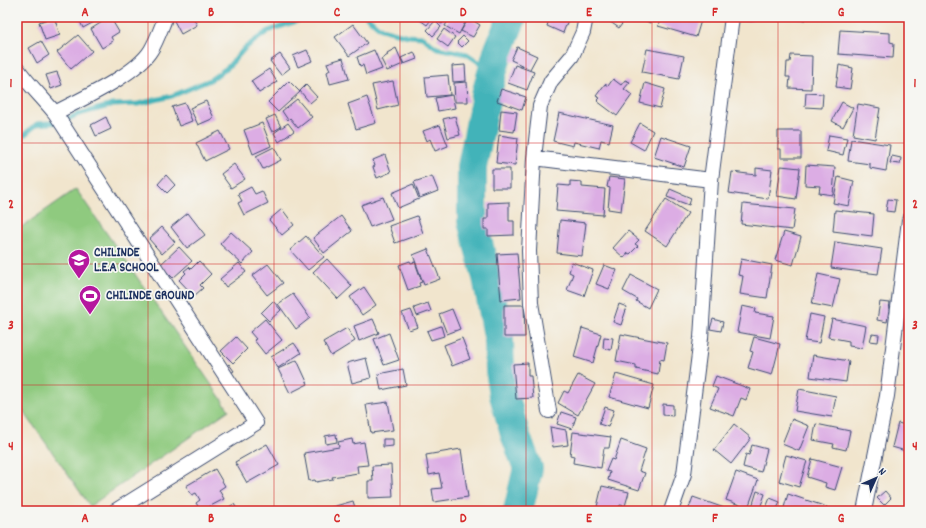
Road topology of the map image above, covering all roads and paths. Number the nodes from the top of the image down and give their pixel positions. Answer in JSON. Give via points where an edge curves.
{"nodes":[{"id":1,"x":586,"y":17,"type":"edge"},
{"id":2,"x":732,"y":17,"type":"edge"},
{"id":3,"x":164,"y":22,"type":"dead end"},
{"id":4,"x":17,"y":68,"type":"edge"},
{"id":5,"x":55,"y":112,"type":"junction"},
{"id":6,"x":534,"y":158,"type":"junction"},
{"id":7,"x":711,"y":180,"type":"junction"},
{"id":8,"x":909,"y":220,"type":"edge"},
{"id":9,"x":549,"y":411,"type":"dead end"},
{"id":10,"x":869,"y":510,"type":"edge"},
{"id":11,"x":115,"y":511,"type":"edge"},
{"id":12,"x":671,"y":511,"type":"edge"}],
"edges":[{"from":1,"to":6,"type":"street","via":[[583,32],[572,56],[551,81],[540,106]]},
{"from":2,"to":7,"type":"street"},
{"from":3,"to":5,"type":"street","via":[[151,50],[138,64],[115,81]]},
{"from":4,"to":5,"type":"street"},
{"from":5,"to":11,"type":"street","via":[[256,424]]},
{"from":6,"to":7,"type":"street"},
{"from":6,"to":9,"type":"street","via":[[529,251],[530,303]]},
{"from":7,"to":12,"type":"street","via":[[701,338],[684,474]]},
{"from":8,"to":10,"type":"street","via":[[887,396]]}]}
